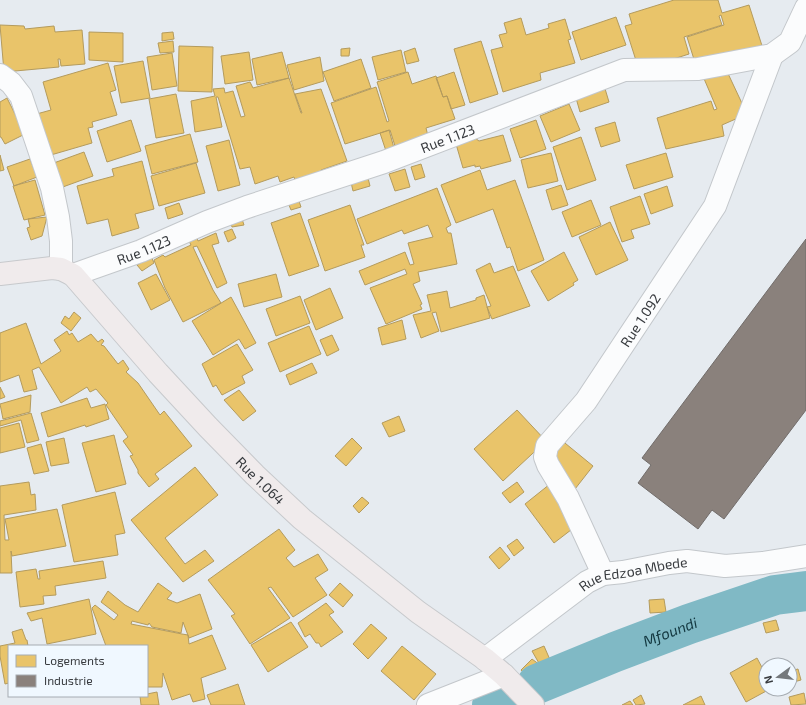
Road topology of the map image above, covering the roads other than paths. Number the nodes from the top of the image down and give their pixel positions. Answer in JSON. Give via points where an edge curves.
{"nodes":[{"id":1,"x":806,"y":8,"type":"edge"},
{"id":2,"x":772,"y":55,"type":"junction"},
{"id":3,"x":0,"y":75,"type":"edge"},
{"id":4,"x":67,"y":272,"type":"junction"},
{"id":5,"x":0,"y":274,"type":"edge"},
{"id":6,"x":806,"y":556,"type":"edge"},
{"id":7,"x":603,"y":574,"type":"junction"},
{"id":8,"x":485,"y":659,"type":"junction"},
{"id":9,"x":504,"y":675,"type":"junction"},
{"id":10,"x":428,"y":705,"type":"edge"},
{"id":11,"x":533,"y":705,"type":"edge"}],
"edges":[{"from":1,"to":2,"type":"street","name":"Rue 1.123","via":[[790,42]]},
{"from":2,"to":4,"type":"street","name":"Rue 1.123","via":[[698,69],[624,70],[384,162],[247,206],[141,251]]},
{"from":2,"to":7,"type":"street","name":"Rue 1.092","via":[[715,206],[586,401],[547,446],[545,457],[548,465],[568,498]]},
{"from":3,"to":4,"type":"street","via":[[11,82],[21,96],[52,188]]},
{"from":4,"to":5,"type":"main road","via":[[52,268]]},
{"from":4,"to":8,"type":"main road","name":"Rue 1.064","via":[[208,427],[302,520],[418,612]]},
{"from":6,"to":7,"type":"street","name":"Rue Edzoa Mbede","via":[[725,566],[687,561]]},
{"from":7,"to":8,"type":"street","name":"Rue Edzoa Mbede","via":[[587,582]]},
{"from":8,"to":9,"type":"main road","name":"Rue 1.064"},
{"from":9,"to":10,"type":"street"},
{"from":9,"to":11,"type":"main road","name":"Rue 1.064"}]}
